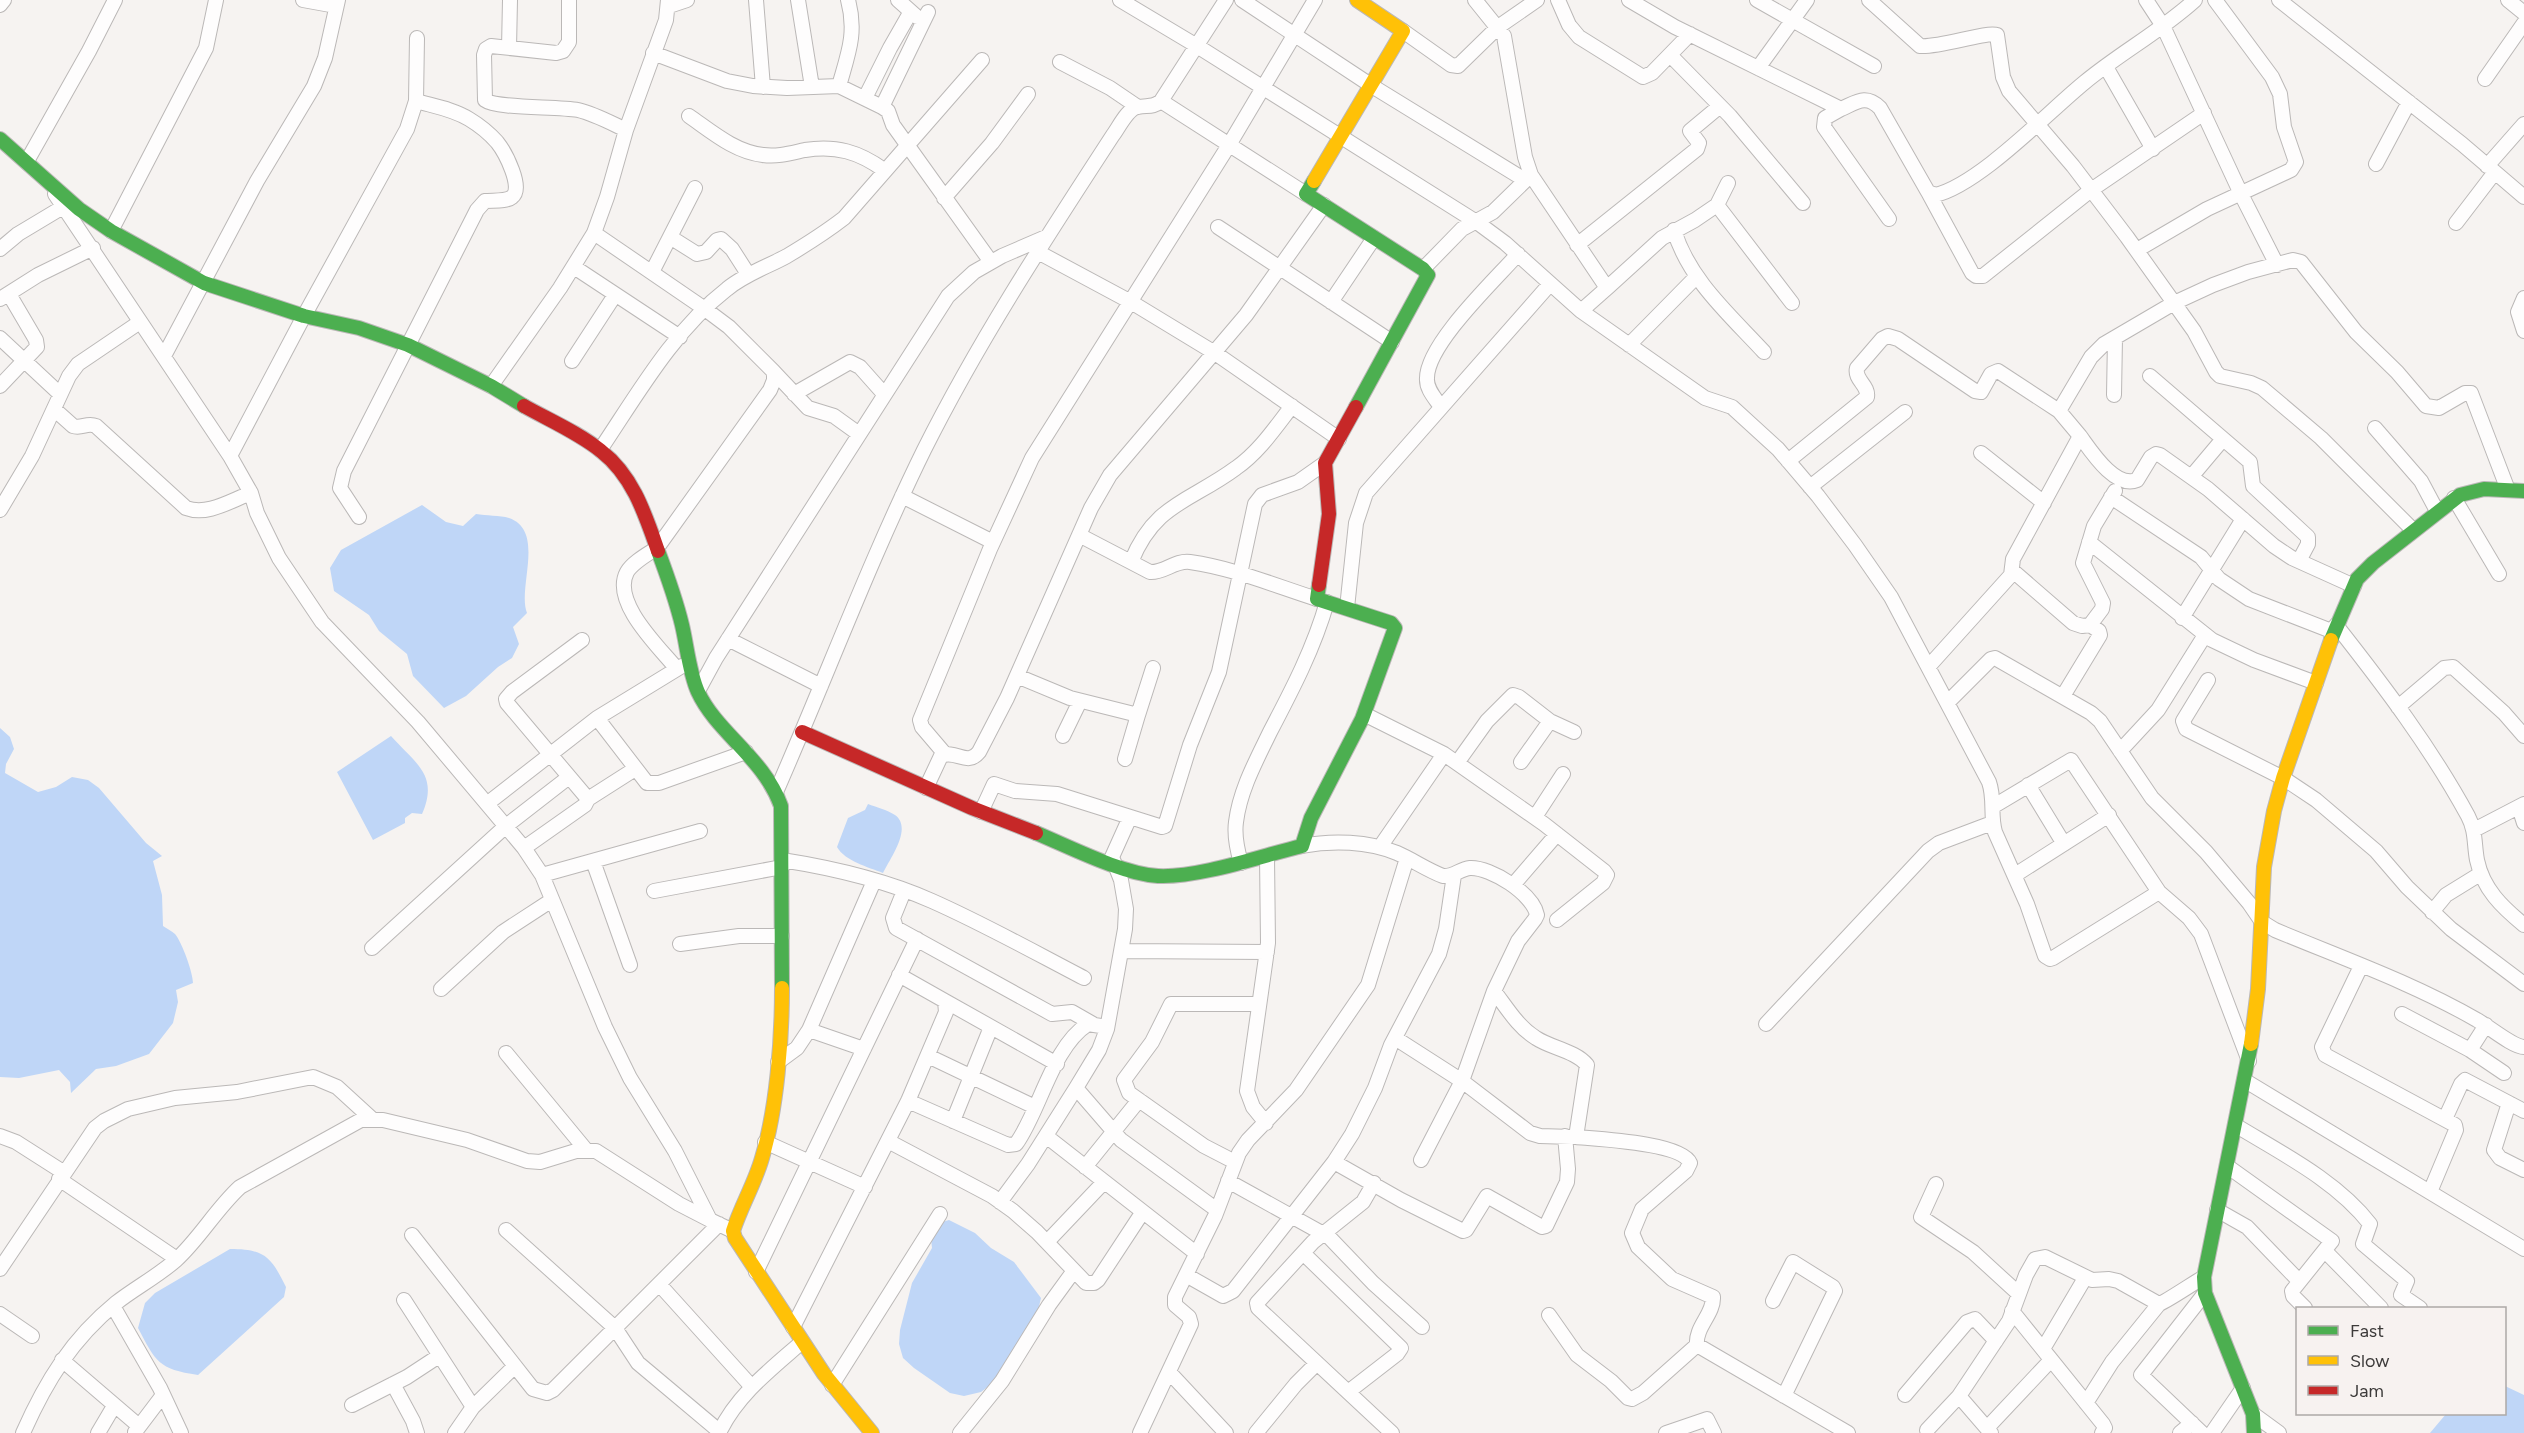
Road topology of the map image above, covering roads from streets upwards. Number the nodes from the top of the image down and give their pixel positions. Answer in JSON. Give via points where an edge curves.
{"nodes":[{"id":1,"x":3,"y":0,"type":"edge"},
{"id":2,"x":115,"y":0,"type":"edge"},
{"id":3,"x":216,"y":0,"type":"edge"},
{"id":4,"x":303,"y":0,"type":"edge"},
{"id":5,"x":510,"y":0,"type":"edge"},
{"id":6,"x":569,"y":0,"type":"edge"},
{"id":7,"x":687,"y":0,"type":"edge"},
{"id":8,"x":756,"y":0,"type":"edge"},
{"id":9,"x":798,"y":0,"type":"edge"},
{"id":10,"x":848,"y":0,"type":"edge"},
{"id":11,"x":898,"y":0,"type":"edge"},
{"id":12,"x":1120,"y":0,"type":"edge"},
{"id":13,"x":1226,"y":0,"type":"edge"},
{"id":14,"x":1242,"y":0,"type":"edge"},
{"id":15,"x":1315,"y":0,"type":"edge"},
{"id":16,"x":1357,"y":0,"type":"edge"},
{"id":17,"x":1475,"y":0,"type":"edge"},
{"id":18,"x":1537,"y":0,"type":"edge"},
{"id":19,"x":1558,"y":0,"type":"edge"},
{"id":20,"x":1629,"y":0,"type":"edge"},
{"id":21,"x":1757,"y":0,"type":"edge"},
{"id":22,"x":1807,"y":0,"type":"edge"},
{"id":23,"x":1869,"y":0,"type":"edge"},
{"id":24,"x":2146,"y":0,"type":"edge"},
{"id":25,"x":2195,"y":0,"type":"edge"},
{"id":26,"x":2215,"y":0,"type":"edge"},
{"id":27,"x":2279,"y":0,"type":"edge"},
{"id":28,"x":2508,"y":0,"type":"edge"},
{"id":29,"x":337,"y":3,"type":"edge"},
{"id":30,"x":668,"y":3,"type":"edge"},
{"id":31,"x":0,"y":5,"type":"edge"},
{"id":32,"x":910,"y":13,"type":"junction"},
{"id":33,"x":2524,"y":13,"type":"edge"},
{"id":34,"x":1792,"y":20,"type":"junction"},
{"id":35,"x":2524,"y":23,"type":"edge"},
{"id":36,"x":2163,"y":26,"type":"junction"},
{"id":37,"x":1498,"y":27,"type":"junction"},
{"id":38,"x":1403,"y":31,"type":"junction"},
{"id":39,"x":1690,"y":34,"type":"junction"},
{"id":40,"x":1294,"y":35,"type":"junction"},
{"id":41,"x":417,"y":38,"type":"dead end"},
{"id":42,"x":1197,"y":46,"type":"junction"},
{"id":43,"x":509,"y":48,"type":"junction"},
{"id":44,"x":653,"y":53,"type":"junction"},
{"id":45,"x":1670,"y":55,"type":"junction"},
{"id":46,"x":982,"y":60,"type":"dead end"},
{"id":47,"x":1060,"y":62,"type":"dead end"},
{"id":48,"x":1874,"y":66,"type":"dead end"},
{"id":49,"x":2106,"y":67,"type":"junction"},
{"id":50,"x":1758,"y":68,"type":"junction"},
{"id":51,"x":2486,"y":79,"type":"dead end"},
{"id":52,"x":839,"y":86,"type":"junction"},
{"id":53,"x":1371,"y":86,"type":"junction"},
{"id":54,"x":763,"y":87,"type":"junction"},
{"id":55,"x":812,"y":87,"type":"junction"},
{"id":56,"x":1262,"y":88,"type":"junction"},
{"id":57,"x":1028,"y":94,"type":"dead end"},
{"id":58,"x":865,"y":98,"type":"junction"},
{"id":59,"x":416,"y":101,"type":"junction"},
{"id":60,"x":1161,"y":101,"type":"junction"},
{"id":61,"x":2409,"y":102,"type":"junction"},
{"id":62,"x":1720,"y":106,"type":"junction"},
{"id":63,"x":882,"y":107,"type":"junction"},
{"id":64,"x":1138,"y":107,"type":"junction"},
{"id":65,"x":1841,"y":109,"type":"junction"},
{"id":66,"x":2204,"y":112,"type":"junction"},
{"id":67,"x":689,"y":116,"type":"dead end"},
{"id":68,"x":2524,"y":124,"type":"edge"},
{"id":69,"x":2037,"y":125,"type":"junction"},
{"id":70,"x":626,"y":130,"type":"junction"},
{"id":71,"x":1339,"y":138,"type":"junction"},
{"id":72,"x":0,"y":140,"type":"edge"},
{"id":73,"x":909,"y":143,"type":"junction"},
{"id":74,"x":1229,"y":145,"type":"junction"},
{"id":75,"x":2153,"y":149,"type":"junction"},
{"id":76,"x":27,"y":161,"type":"junction"},
{"id":77,"x":2376,"y":164,"type":"dead end"},
{"id":78,"x":2491,"y":169,"type":"junction"},
{"id":79,"x":884,"y":170,"type":"junction"},
{"id":80,"x":1528,"y":177,"type":"junction"},
{"id":81,"x":46,"y":179,"type":"junction"},
{"id":82,"x":1728,"y":183,"type":"dead end"},
{"id":83,"x":695,"y":188,"type":"dead end"},
{"id":84,"x":2091,"y":190,"type":"junction"},
{"id":85,"x":1928,"y":192,"type":"junction"},
{"id":86,"x":1306,"y":194,"type":"junction"},
{"id":87,"x":2241,"y":194,"type":"junction"},
{"id":88,"x":2524,"y":197,"type":"edge"},
{"id":89,"x":944,"y":198,"type":"junction"},
{"id":90,"x":1803,"y":202,"type":"dead end"},
{"id":91,"x":1717,"y":205,"type":"junction"},
{"id":92,"x":1324,"y":206,"type":"junction"},
{"id":93,"x":63,"y":207,"type":"junction"},
{"id":94,"x":1888,"y":219,"type":"dead end"},
{"id":95,"x":1476,"y":222,"type":"junction"},
{"id":96,"x":2456,"y":223,"type":"dead end"},
{"id":97,"x":1218,"y":227,"type":"dead end"},
{"id":98,"x":1674,"y":230,"type":"junction"},
{"id":99,"x":111,"y":231,"type":"junction"},
{"id":100,"x":594,"y":233,"type":"junction"},
{"id":101,"x":670,"y":237,"type":"junction"},
{"id":102,"x":1046,"y":237,"type":"junction"},
{"id":103,"x":1374,"y":238,"type":"junction"},
{"id":104,"x":1577,"y":245,"type":"junction"},
{"id":105,"x":93,"y":248,"type":"junction"},
{"id":106,"x":0,"y":249,"type":"edge"},
{"id":107,"x":2137,"y":250,"type":"junction"},
{"id":108,"x":1036,"y":251,"type":"junction"},
{"id":109,"x":1518,"y":254,"type":"junction"},
{"id":110,"x":991,"y":262,"type":"junction"},
{"id":111,"x":2277,"y":265,"type":"junction"},
{"id":112,"x":574,"y":267,"type":"junction"},
{"id":113,"x":1280,"y":269,"type":"junction"},
{"id":114,"x":1423,"y":269,"type":"junction"},
{"id":115,"x":652,"y":272,"type":"junction"},
{"id":116,"x":748,"y":274,"type":"junction"},
{"id":117,"x":1696,"y":277,"type":"junction"},
{"id":118,"x":204,"y":283,"type":"junction"},
{"id":119,"x":1550,"y":284,"type":"junction"},
{"id":120,"x":1607,"y":288,"type":"junction"},
{"id":121,"x":615,"y":296,"type":"junction"},
{"id":122,"x":4,"y":297,"type":"edge"},
{"id":123,"x":2524,"y":298,"type":"edge"},
{"id":124,"x":1131,"y":302,"type":"junction"},
{"id":125,"x":1331,"y":302,"type":"junction"},
{"id":126,"x":1792,"y":303,"type":"dead end"},
{"id":127,"x":2174,"y":303,"type":"junction"},
{"id":128,"x":705,"y":309,"type":"junction"},
{"id":129,"x":1581,"y":311,"type":"junction"},
{"id":130,"x":304,"y":316,"type":"junction"},
{"id":131,"x":140,"y":322,"type":"junction"},
{"id":132,"x":2524,"y":331,"type":"edge"},
{"id":133,"x":680,"y":337,"type":"junction"},
{"id":134,"x":0,"y":338,"type":"edge"},
{"id":135,"x":2115,"y":338,"type":"junction"},
{"id":136,"x":1392,"y":342,"type":"junction"},
{"id":137,"x":408,"y":345,"type":"junction"},
{"id":138,"x":1629,"y":345,"type":"junction"},
{"id":139,"x":1764,"y":352,"type":"dead end"},
{"id":140,"x":1215,"y":353,"type":"junction"},
{"id":141,"x":164,"y":356,"type":"junction"},
{"id":142,"x":572,"y":361,"type":"dead end"},
{"id":143,"x":24,"y":362,"type":"junction"},
{"id":144,"x":774,"y":372,"type":"junction"},
{"id":145,"x":2150,"y":376,"type":"dead end"},
{"id":146,"x":0,"y":386,"type":"edge"},
{"id":147,"x":491,"y":386,"type":"junction"},
{"id":148,"x":60,"y":394,"type":"junction"},
{"id":149,"x":794,"y":394,"type":"junction"},
{"id":150,"x":884,"y":394,"type":"junction"},
{"id":151,"x":2114,"y":395,"type":"dead end"},
{"id":152,"x":1292,"y":406,"type":"junction"},
{"id":153,"x":1441,"y":407,"type":"junction"},
{"id":154,"x":54,"y":409,"type":"junction"},
{"id":155,"x":2059,"y":411,"type":"junction"},
{"id":156,"x":1905,"y":412,"type":"dead end"},
{"id":157,"x":2375,"y":428,"type":"dead end"},
{"id":158,"x":859,"y":434,"type":"junction"},
{"id":159,"x":2080,"y":436,"type":"junction"},
{"id":160,"x":1339,"y":439,"type":"junction"},
{"id":161,"x":2223,"y":439,"type":"junction"},
{"id":162,"x":600,"y":450,"type":"junction"},
{"id":163,"x":1981,"y":453,"type":"dead end"},
{"id":164,"x":230,"y":456,"type":"junction"},
{"id":165,"x":1788,"y":461,"type":"junction"},
{"id":166,"x":1325,"y":463,"type":"junction"},
{"id":167,"x":2191,"y":477,"type":"junction"},
{"id":168,"x":2123,"y":479,"type":"junction"},
{"id":169,"x":1810,"y":487,"type":"junction"},
{"id":170,"x":2508,"y":490,"type":"junction"},
{"id":171,"x":2524,"y":491,"type":"edge"},
{"id":172,"x":250,"y":493,"type":"junction"},
{"id":173,"x":4,"y":494,"type":"edge"},
{"id":174,"x":902,"y":496,"type":"junction"},
{"id":175,"x":2111,"y":497,"type":"junction"},
{"id":176,"x":2454,"y":498,"type":"junction"},
{"id":177,"x":2044,"y":503,"type":"junction"},
{"id":178,"x":0,"y":510,"type":"edge"},
{"id":179,"x":2437,"y":511,"type":"junction"},
{"id":180,"x":359,"y":517,"type":"dead end"},
{"id":181,"x":2243,"y":519,"type":"junction"},
{"id":182,"x":2413,"y":530,"type":"junction"},
{"id":183,"x":1079,"y":535,"type":"junction"},
{"id":184,"x":993,"y":542,"type":"junction"},
{"id":185,"x":2089,"y":542,"type":"junction"},
{"id":186,"x":657,"y":548,"type":"junction"},
{"id":187,"x":2300,"y":561,"type":"junction"},
{"id":188,"x":1131,"y":562,"type":"junction"},
{"id":189,"x":2212,"y":570,"type":"junction"},
{"id":190,"x":2013,"y":571,"type":"junction"},
{"id":191,"x":2499,"y":574,"type":"dead end"},
{"id":192,"x":1242,"y":575,"type":"junction"},
{"id":193,"x":2354,"y":586,"type":"junction"},
{"id":194,"x":1322,"y":600,"type":"junction"},
{"id":195,"x":1347,"y":608,"type":"junction"},
{"id":196,"x":2182,"y":618,"type":"junction"},
{"id":197,"x":2090,"y":625,"type":"junction"},
{"id":198,"x":2335,"y":629,"type":"junction"},
{"id":199,"x":2205,"y":635,"type":"junction"},
{"id":200,"x":728,"y":639,"type":"junction"},
{"id":201,"x":582,"y":640,"type":"dead end"},
{"id":202,"x":692,"y":660,"type":"junction"},
{"id":203,"x":1929,"y":666,"type":"junction"},
{"id":204,"x":1153,"y":668,"type":"dead end"},
{"id":205,"x":677,"y":669,"type":"junction"},
{"id":206,"x":1017,"y":676,"type":"junction"},
{"id":207,"x":2208,"y":680,"type":"dead end"},
{"id":208,"x":2316,"y":683,"type":"junction"},
{"id":209,"x":821,"y":686,"type":"junction"},
{"id":210,"x":698,"y":692,"type":"junction"},
{"id":211,"x":2062,"y":696,"type":"junction"},
{"id":212,"x":1080,"y":701,"type":"junction"},
{"id":213,"x":1948,"y":702,"type":"junction"},
{"id":214,"x":2398,"y":707,"type":"junction"},
{"id":215,"x":1364,"y":714,"type":"junction"},
{"id":216,"x":1138,"y":715,"type":"junction"},
{"id":217,"x":597,"y":718,"type":"junction"},
{"id":218,"x":1550,"y":721,"type":"junction"},
{"id":219,"x":802,"y":732,"type":"junction"},
{"id":220,"x":1574,"y":732,"type":"dead end"},
{"id":221,"x":1064,"y":736,"type":"dead end"},
{"id":222,"x":2524,"y":736,"type":"edge"},
{"id":223,"x":2120,"y":751,"type":"junction"},
{"id":224,"x":746,"y":752,"type":"junction"},
{"id":225,"x":945,"y":753,"type":"junction"},
{"id":226,"x":1444,"y":754,"type":"junction"},
{"id":227,"x":550,"y":756,"type":"junction"},
{"id":228,"x":1125,"y":759,"type":"dead end"},
{"id":229,"x":1521,"y":762,"type":"dead end"},
{"id":230,"x":1457,"y":763,"type":"junction"},
{"id":231,"x":635,"y":769,"type":"junction"},
{"id":232,"x":1563,"y":774,"type":"dead end"},
{"id":233,"x":569,"y":777,"type":"junction"},
{"id":234,"x":2283,"y":778,"type":"junction"},
{"id":235,"x":2028,"y":785,"type":"junction"},
{"id":236,"x":926,"y":788,"type":"junction"},
{"id":237,"x":776,"y":792,"type":"junction"},
{"id":238,"x":588,"y":799,"type":"junction"},
{"id":239,"x":488,"y":803,"type":"junction"},
{"id":240,"x":1994,"y":806,"type":"junction"},
{"id":241,"x":2522,"y":806,"type":"edge"},
{"id":242,"x":981,"y":812,"type":"junction"},
{"id":243,"x":2109,"y":815,"type":"junction"},
{"id":244,"x":1130,"y":817,"type":"junction"},
{"id":245,"x":1535,"y":817,"type":"junction"},
{"id":246,"x":1992,"y":823,"type":"junction"},
{"id":247,"x":2524,"y":823,"type":"edge"},
{"id":248,"x":506,"y":826,"type":"junction"},
{"id":249,"x":2474,"y":830,"type":"junction"},
{"id":250,"x":700,"y":831,"type":"dead end"},
{"id":251,"x":1557,"y":834,"type":"junction"},
{"id":252,"x":2064,"y":844,"type":"junction"},
{"id":253,"x":1302,"y":846,"type":"junction"},
{"id":254,"x":1380,"y":847,"type":"junction"},
{"id":255,"x":524,"y":848,"type":"junction"},
{"id":256,"x":1267,"y":857,"type":"junction"},
{"id":257,"x":1407,"y":858,"type":"junction"},
{"id":258,"x":593,"y":861,"type":"junction"},
{"id":259,"x":1240,"y":863,"type":"junction"},
{"id":260,"x":782,"y":864,"type":"junction"},
{"id":261,"x":1114,"y":866,"type":"junction"},
{"id":262,"x":2480,"y":874,"type":"junction"},
{"id":263,"x":1454,"y":875,"type":"junction"},
{"id":264,"x":2015,"y":875,"type":"junction"},
{"id":265,"x":542,"y":876,"type":"junction"},
{"id":266,"x":874,"y":881,"type":"junction"},
{"id":267,"x":1513,"y":885,"type":"junction"},
{"id":268,"x":654,"y":891,"type":"dead end"},
{"id":269,"x":904,"y":891,"type":"junction"},
{"id":270,"x":2159,"y":892,"type":"junction"},
{"id":271,"x":552,"y":900,"type":"junction"},
{"id":272,"x":2433,"y":912,"type":"junction"},
{"id":273,"x":1557,"y":920,"type":"dead end"},
{"id":274,"x":2262,"y":922,"type":"junction"},
{"id":275,"x":2524,"y":925,"type":"edge"},
{"id":276,"x":782,"y":936,"type":"junction"},
{"id":277,"x":917,"y":939,"type":"junction"},
{"id":278,"x":680,"y":944,"type":"dead end"},
{"id":279,"x":372,"y":948,"type":"dead end"},
{"id":280,"x":1122,"y":951,"type":"junction"},
{"id":281,"x":1267,"y":952,"type":"junction"},
{"id":282,"x":630,"y":964,"type":"dead end"},
{"id":283,"x":2361,"y":966,"type":"junction"},
{"id":284,"x":900,"y":975,"type":"junction"},
{"id":285,"x":1084,"y":978,"type":"dead end"},
{"id":286,"x":2524,"y":984,"type":"edge"},
{"id":287,"x":441,"y":989,"type":"dead end"},
{"id":288,"x":1494,"y":992,"type":"junction"},
{"id":289,"x":945,"y":1001,"type":"junction"},
{"id":290,"x":1259,"y":1004,"type":"junction"},
{"id":291,"x":2402,"y":1014,"type":"dead end"},
{"id":292,"x":1093,"y":1023,"type":"junction"},
{"id":293,"x":1766,"y":1024,"type":"dead end"},
{"id":294,"x":2486,"y":1025,"type":"junction"},
{"id":295,"x":991,"y":1027,"type":"junction"},
{"id":296,"x":1107,"y":1027,"type":"junction"},
{"id":297,"x":809,"y":1030,"type":"junction"},
{"id":298,"x":1395,"y":1038,"type":"junction"},
{"id":299,"x":2524,"y":1047,"type":"edge"},
{"id":300,"x":864,"y":1049,"type":"junction"},
{"id":301,"x":2470,"y":1050,"type":"junction"},
{"id":302,"x":506,"y":1053,"type":"dead end"},
{"id":303,"x":928,"y":1056,"type":"junction"},
{"id":304,"x":2248,"y":1061,"type":"junction"},
{"id":305,"x":778,"y":1062,"type":"junction"},
{"id":306,"x":1057,"y":1064,"type":"junction"},
{"id":307,"x":2504,"y":1073,"type":"dead end"},
{"id":308,"x":971,"y":1077,"type":"junction"},
{"id":309,"x":2244,"y":1080,"type":"junction"},
{"id":310,"x":1462,"y":1081,"type":"junction"},
{"id":311,"x":1076,"y":1089,"type":"junction"},
{"id":312,"x":1139,"y":1100,"type":"junction"},
{"id":313,"x":908,"y":1101,"type":"junction"},
{"id":314,"x":2509,"y":1103,"type":"junction"},
{"id":315,"x":1035,"y":1107,"type":"junction"},
{"id":316,"x":2524,"y":1111,"type":"edge"},
{"id":317,"x":372,"y":1119,"type":"junction"},
{"id":318,"x":2445,"y":1119,"type":"junction"},
{"id":319,"x":953,"y":1121,"type":"junction"},
{"id":320,"x":1266,"y":1123,"type":"junction"},
{"id":321,"x":2235,"y":1125,"type":"junction"},
{"id":322,"x":1114,"y":1133,"type":"junction"},
{"id":323,"x":0,"y":1136,"type":"edge"},
{"id":324,"x":1046,"y":1136,"type":"junction"},
{"id":325,"x":1571,"y":1137,"type":"junction"},
{"id":326,"x":888,"y":1141,"type":"junction"},
{"id":327,"x":765,"y":1142,"type":"junction"},
{"id":328,"x":586,"y":1150,"type":"junction"},
{"id":329,"x":1421,"y":1160,"type":"dead end"},
{"id":330,"x":809,"y":1162,"type":"junction"},
{"id":331,"x":1235,"y":1162,"type":"junction"},
{"id":332,"x":1334,"y":1162,"type":"junction"},
{"id":333,"x":2227,"y":1166,"type":"junction"},
{"id":334,"x":1085,"y":1167,"type":"junction"},
{"id":335,"x":2524,"y":1170,"type":"edge"},
{"id":336,"x":61,"y":1175,"type":"junction"},
{"id":337,"x":1228,"y":1181,"type":"junction"},
{"id":338,"x":1104,"y":1182,"type":"junction"},
{"id":339,"x":1374,"y":1183,"type":"junction"},
{"id":340,"x":1936,"y":1184,"type":"dead end"},
{"id":341,"x":865,"y":1187,"type":"junction"},
{"id":342,"x":2430,"y":1192,"type":"junction"},
{"id":343,"x":1000,"y":1202,"type":"junction"},
{"id":344,"x":1217,"y":1210,"type":"junction"},
{"id":345,"x":2217,"y":1210,"type":"junction"},
{"id":346,"x":1142,"y":1213,"type":"junction"},
{"id":347,"x":940,"y":1214,"type":"dead end"},
{"id":348,"x":1291,"y":1216,"type":"junction"},
{"id":349,"x":715,"y":1222,"type":"junction"},
{"id":350,"x":506,"y":1230,"type":"dead end"},
{"id":351,"x":733,"y":1231,"type":"junction"},
{"id":352,"x":1323,"y":1233,"type":"junction"},
{"id":353,"x":412,"y":1235,"type":"dead end"},
{"id":354,"x":1047,"y":1242,"type":"junction"},
{"id":355,"x":2524,"y":1249,"type":"edge"},
{"id":356,"x":2325,"y":1251,"type":"junction"},
{"id":357,"x":1303,"y":1253,"type":"junction"},
{"id":358,"x":1197,"y":1254,"type":"junction"},
{"id":359,"x":177,"y":1259,"type":"junction"},
{"id":360,"x":0,"y":1269,"type":"edge"},
{"id":361,"x":756,"y":1272,"type":"junction"},
{"id":362,"x":1073,"y":1272,"type":"junction"},
{"id":363,"x":1186,"y":1275,"type":"junction"},
{"id":364,"x":2204,"y":1277,"type":"junction"},
{"id":365,"x":2085,"y":1278,"type":"junction"},
{"id":366,"x":2299,"y":1281,"type":"junction"},
{"id":367,"x":659,"y":1284,"type":"junction"},
{"id":368,"x":2205,"y":1293,"type":"junction"},
{"id":369,"x":2019,"y":1294,"type":"junction"},
{"id":370,"x":404,"y":1300,"type":"dead end"},
{"id":371,"x":1773,"y":1301,"type":"dead end"},
{"id":372,"x":2159,"y":1304,"type":"junction"},
{"id":373,"x":113,"y":1306,"type":"junction"},
{"id":374,"x":2304,"y":1307,"type":"edge"},
{"id":375,"x":2380,"y":1307,"type":"edge"},
{"id":376,"x":2419,"y":1307,"type":"edge"},
{"id":377,"x":2012,"y":1311,"type":"junction"},
{"id":378,"x":0,"y":1314,"type":"edge"},
{"id":379,"x":1549,"y":1315,"type":"dead end"},
{"id":380,"x":793,"y":1327,"type":"junction"},
{"id":381,"x":1422,"y":1327,"type":"dead end"},
{"id":382,"x":615,"y":1328,"type":"junction"},
{"id":383,"x":32,"y":1336,"type":"dead end"},
{"id":384,"x":1996,"y":1341,"type":"junction"},
{"id":385,"x":802,"y":1342,"type":"junction"},
{"id":386,"x":1697,"y":1345,"type":"junction"},
{"id":387,"x":2047,"y":1355,"type":"junction"},
{"id":388,"x":439,"y":1356,"type":"junction"},
{"id":389,"x":62,"y":1360,"type":"junction"},
{"id":390,"x":1317,"y":1363,"type":"junction"},
{"id":391,"x":515,"y":1366,"type":"junction"},
{"id":392,"x":1169,"y":1372,"type":"junction"},
{"id":393,"x":393,"y":1384,"type":"junction"},
{"id":394,"x":832,"y":1385,"type":"junction"},
{"id":395,"x":752,"y":1387,"type":"junction"},
{"id":396,"x":2243,"y":1388,"type":"junction"},
{"id":397,"x":1348,"y":1392,"type":"junction"},
{"id":398,"x":163,"y":1395,"type":"junction"},
{"id":399,"x":1905,"y":1395,"type":"dead end"},
{"id":400,"x":1784,"y":1396,"type":"junction"},
{"id":401,"x":1959,"y":1396,"type":"junction"},
{"id":402,"x":2086,"y":1403,"type":"junction"},
{"id":403,"x":352,"y":1405,"type":"dead end"},
{"id":404,"x":114,"y":1406,"type":"junction"},
{"id":405,"x":473,"y":1407,"type":"junction"},
{"id":406,"x":2253,"y":1414,"type":"junction"},
{"id":407,"x":2192,"y":1423,"type":"junction"},
{"id":408,"x":136,"y":1430,"type":"edge"},
{"id":409,"x":1927,"y":1430,"type":"dead end"},
{"id":410,"x":1989,"y":1430,"type":"edge"},
{"id":411,"x":719,"y":1432,"type":"edge"},
{"id":412,"x":23,"y":1433,"type":"edge"},
{"id":413,"x":98,"y":1433,"type":"edge"},
{"id":414,"x":181,"y":1433,"type":"edge"},
{"id":415,"x":417,"y":1433,"type":"edge"},
{"id":416,"x":455,"y":1433,"type":"edge"},
{"id":417,"x":872,"y":1433,"type":"edge"},
{"id":418,"x":960,"y":1433,"type":"edge"},
{"id":419,"x":1140,"y":1433,"type":"edge"},
{"id":420,"x":1226,"y":1433,"type":"edge"},
{"id":421,"x":1256,"y":1433,"type":"edge"},
{"id":422,"x":1392,"y":1433,"type":"edge"},
{"id":423,"x":1666,"y":1433,"type":"edge"},
{"id":424,"x":1714,"y":1433,"type":"edge"},
{"id":425,"x":1848,"y":1433,"type":"edge"},
{"id":426,"x":2102,"y":1433,"type":"edge"},
{"id":427,"x":2180,"y":1433,"type":"edge"},
{"id":428,"x":2202,"y":1433,"type":"edge"},
{"id":429,"x":2212,"y":1433,"type":"edge"},
{"id":430,"x":2254,"y":1433,"type":"edge"},
{"id":431,"x":2279,"y":1433,"type":"edge"}],
"edges":[{"from":1,"to":31,"type":"street"},
{"from":2,"to":76,"type":"street"},
{"from":3,"to":99,"type":"street","via":[[206,48]]},
{"from":4,"to":29,"type":"street"},
{"from":5,"to":43,"type":"street"},
{"from":6,"to":43,"type":"street","via":[[567,48],[556,53]]},
{"from":7,"to":30,"type":"street"},
{"from":8,"to":54,"type":"street"},
{"from":9,"to":55,"type":"street"},
{"from":10,"to":52,"type":"street","via":[[853,36]]},
{"from":11,"to":32,"type":"street"},
{"from":12,"to":42,"type":"street"},
{"from":13,"to":42,"type":"street"},
{"from":14,"to":40,"type":"street"},
{"from":15,"to":40,"type":"street"},
{"from":16,"to":38,"type":"street"},
{"from":17,"to":37,"type":"street"},
{"from":18,"to":37,"type":"street"},
{"from":19,"to":45,"type":"street","via":[[1579,37],[1638,75],[1647,76]]},
{"from":20,"to":39,"type":"street"},
{"from":21,"to":34,"type":"street"},
{"from":22,"to":34,"type":"street"},
{"from":23,"to":69,"type":"street","via":[[1920,46],[1997,35],[2005,84]]},
{"from":24,"to":36,"type":"street"},
{"from":25,"to":36,"type":"street"},
{"from":26,"to":87,"type":"street","via":[[2272,77],[2280,94],[2284,128],[2296,162],[2291,170]]},
{"from":27,"to":61,"type":"street"},
{"from":28,"to":33,"type":"street"},
{"from":29,"to":118,"type":"street","via":[[325,58],[314,86],[257,181]]},
{"from":30,"to":44,"type":"street"},
{"from":32,"to":58,"type":"street"},
{"from":32,"to":63,"type":"street","via":[[926,17]]},
{"from":34,"to":48,"type":"street"},
{"from":34,"to":50,"type":"street"},
{"from":35,"to":51,"type":"street"},
{"from":36,"to":49,"type":"street"},
{"from":36,"to":66,"type":"street"},
{"from":37,"to":38,"type":"street","via":[[1458,66]]},
{"from":37,"to":80,"type":"street","via":[[1509,54]]},
{"from":38,"to":53,"type":"street"},
{"from":39,"to":45,"type":"street"},
{"from":39,"to":50,"type":"street"},
{"from":40,"to":53,"type":"street"},
{"from":40,"to":56,"type":"street"},
{"from":41,"to":59,"type":"street"},
{"from":42,"to":56,"type":"street"},
{"from":42,"to":60,"type":"street"},
{"from":43,"to":70,"type":"street","via":[[491,46],[484,55],[484,95],[489,103],[582,111]]},
{"from":44,"to":54,"type":"street","via":[[727,81]]},
{"from":44,"to":70,"type":"street"},
{"from":45,"to":62,"type":"street"},
{"from":46,"to":73,"type":"street"},
{"from":47,"to":64,"type":"street"},
{"from":49,"to":69,"type":"street"},
{"from":49,"to":75,"type":"street"},
{"from":50,"to":65,"type":"street"},
{"from":52,"to":55,"type":"street"},
{"from":52,"to":58,"type":"street"},
{"from":53,"to":71,"type":"street"},
{"from":53,"to":80,"type":"street"},
{"from":54,"to":55,"type":"street"},
{"from":56,"to":71,"type":"street"},
{"from":56,"to":74,"type":"street"},
{"from":57,"to":89,"type":"street"},
{"from":58,"to":63,"type":"street"},
{"from":59,"to":130,"type":"street","via":[[393,157]]},
{"from":59,"to":137,"type":"street","via":[[453,111],[484,129],[508,160],[517,189],[509,199],[485,201],[477,210]]},
{"from":60,"to":64,"type":"street","via":[[1154,106]]},
{"from":60,"to":74,"type":"street"},
{"from":61,"to":77,"type":"street"},
{"from":61,"to":78,"type":"street"},
{"from":62,"to":90,"type":"street"},
{"from":62,"to":104,"type":"street","via":[[1690,131],[1700,143],[1696,149]]},
{"from":63,"to":73,"type":"street"},
{"from":64,"to":102,"type":"street","via":[[1131,110],[1113,135]]},
{"from":65,"to":85,"type":"street","via":[[1866,99],[1875,103]]},
{"from":65,"to":94,"type":"street","via":[[1825,118],[1824,127]]},
{"from":66,"to":75,"type":"street"},
{"from":66,"to":87,"type":"street"},
{"from":67,"to":79,"type":"street","via":[[730,145],[747,152],[780,155],[850,150]]},
{"from":68,"to":78,"type":"street"},
{"from":69,"to":84,"type":"street"},
{"from":69,"to":85,"type":"street","via":[[1964,182],[1939,194]]},
{"from":70,"to":100,"type":"street"},
{"from":71,"to":86,"type":"street"},
{"from":71,"to":95,"type":"street"},
{"from":72,"to":76,"type":"street"},
{"from":73,"to":79,"type":"street"},
{"from":73,"to":89,"type":"street"},
{"from":74,"to":86,"type":"street"},
{"from":74,"to":124,"type":"street"},
{"from":75,"to":84,"type":"street"},
{"from":76,"to":81,"type":"street"},
{"from":78,"to":88,"type":"street"},
{"from":78,"to":96,"type":"street"},
{"from":79,"to":116,"type":"street","via":[[844,218],[819,237]]},
{"from":80,"to":95,"type":"street","via":[[1493,212]]},
{"from":80,"to":104,"type":"street"},
{"from":81,"to":93,"type":"street"},
{"from":81,"to":99,"type":"street"},
{"from":82,"to":91,"type":"street"},
{"from":83,"to":101,"type":"street"},
{"from":84,"to":85,"type":"street","via":[[1980,277],[1972,273]]},
{"from":84,"to":107,"type":"street"},
{"from":86,"to":92,"type":"street"},
{"from":87,"to":107,"type":"street","via":[[2187,219]]},
{"from":87,"to":111,"type":"street"},
{"from":89,"to":110,"type":"street"},
{"from":91,"to":98,"type":"street"},
{"from":91,"to":126,"type":"street"},
{"from":92,"to":103,"type":"street"},
{"from":92,"to":113,"type":"street"},
{"from":93,"to":105,"type":"street"},
{"from":93,"to":106,"type":"street"},
{"from":95,"to":109,"type":"street"},
{"from":95,"to":114,"type":"street","via":[[1462,229]]},
{"from":97,"to":113,"type":"street"},
{"from":98,"to":117,"type":"street"},
{"from":98,"to":120,"type":"street"},
{"from":99,"to":118,"type":"street"},
{"from":100,"to":112,"type":"street"},
{"from":100,"to":115,"type":"street"},
{"from":101,"to":115,"type":"street"},
{"from":101,"to":116,"type":"street","via":[[702,255],[721,239]]},
{"from":102,"to":108,"type":"street"},
{"from":102,"to":110,"type":"street"},
{"from":103,"to":114,"type":"street"},
{"from":103,"to":125,"type":"street"},
{"from":104,"to":120,"type":"street"},
{"from":105,"to":122,"type":"street"},
{"from":105,"to":131,"type":"street"},
{"from":107,"to":127,"type":"street"},
{"from":108,"to":124,"type":"street"},
{"from":108,"to":174,"type":"street","via":[[983,340]]},
{"from":109,"to":119,"type":"street"},
{"from":109,"to":153,"type":"street","via":[[1444,337],[1433,355],[1428,385]]},
{"from":110,"to":150,"type":"street","via":[[948,296]]},
{"from":111,"to":127,"type":"street","via":[[2248,272]]},
{"from":111,"to":170,"type":"street","via":[[2298,260],[2304,265],[2356,332],[2426,406],[2439,408],[2471,393]]},
{"from":112,"to":121,"type":"street"},
{"from":112,"to":147,"type":"street"},
{"from":113,"to":125,"type":"street"},
{"from":113,"to":140,"type":"street"},
{"from":114,"to":136,"type":"street","via":[[1427,279]]},
{"from":115,"to":128,"type":"street"},
{"from":116,"to":128,"type":"street"},
{"from":117,"to":138,"type":"street"},
{"from":117,"to":139,"type":"street"},
{"from":118,"to":130,"type":"street"},
{"from":118,"to":141,"type":"street"},
{"from":119,"to":129,"type":"street"},
{"from":119,"to":153,"type":"street"},
{"from":120,"to":129,"type":"street"},
{"from":121,"to":133,"type":"street"},
{"from":121,"to":142,"type":"street"},
{"from":122,"to":143,"type":"street","via":[[37,343]]},
{"from":123,"to":132,"type":"street","via":[[2518,312]]},
{"from":124,"to":140,"type":"street"},
{"from":124,"to":184,"type":"street","via":[[1032,458]]},
{"from":125,"to":136,"type":"street"},
{"from":127,"to":135,"type":"street"},
{"from":127,"to":182,"type":"street","via":[[2220,376],[2262,388],[2321,438]]},
{"from":128,"to":133,"type":"street"},
{"from":128,"to":144,"type":"street"},
{"from":129,"to":138,"type":"street"},
{"from":130,"to":137,"type":"street"},
{"from":130,"to":164,"type":"street"},
{"from":131,"to":141,"type":"street"},
{"from":131,"to":148,"type":"street","via":[[78,364]]},
{"from":133,"to":162,"type":"street"},
{"from":134,"to":143,"type":"street"},
{"from":135,"to":151,"type":"street"},
{"from":135,"to":155,"type":"street","via":[[2091,357]]},
{"from":136,"to":160,"type":"street"},
{"from":137,"to":147,"type":"street"},
{"from":137,"to":180,"type":"street","via":[[341,480],[340,488]]},
{"from":138,"to":165,"type":"street","via":[[1705,398],[1742,414]]},
{"from":140,"to":152,"type":"street"},
{"from":140,"to":183,"type":"street","via":[[1110,475]]},
{"from":141,"to":164,"type":"street"},
{"from":143,"to":146,"type":"street"},
{"from":143,"to":148,"type":"street"},
{"from":144,"to":149,"type":"street"},
{"from":144,"to":186,"type":"street","via":[[770,390]]},
{"from":145,"to":161,"type":"street"},
{"from":147,"to":162,"type":"street"},
{"from":148,"to":154,"type":"street"},
{"from":149,"to":150,"type":"street","via":[[850,362],[860,367]]},
{"from":149,"to":158,"type":"street","via":[[808,408],[834,416]]},
{"from":150,"to":158,"type":"street"},
{"from":152,"to":160,"type":"street"},
{"from":152,"to":188,"type":"street","via":[[1251,456],[1158,517],[1139,541]]},
{"from":153,"to":195,"type":"street","via":[[1366,493],[1356,523]]},
{"from":154,"to":172,"type":"street","via":[[76,428],[88,423],[96,426],[186,508],[205,511]]},
{"from":154,"to":173,"type":"street","via":[[32,456]]},
{"from":155,"to":159,"type":"street"},
{"from":155,"to":165,"type":"street","via":[[1998,371],[1991,374],[1980,392],[1975,391],[1888,336],[1857,368],[1857,377],[1868,394],[1864,401]]},
{"from":156,"to":169,"type":"street"},
{"from":157,"to":179,"type":"street","via":[[2421,481]]},
{"from":158,"to":200,"type":"street"},
{"from":159,"to":168,"type":"street","via":[[2106,469]]},
{"from":159,"to":177,"type":"street"},
{"from":160,"to":166,"type":"street"},
{"from":161,"to":167,"type":"street"},
{"from":161,"to":187,"type":"street","via":[[2250,462],[2253,486],[2308,537]]},
{"from":162,"to":186,"type":"street","via":[[632,487]]},
{"from":163,"to":177,"type":"street"},
{"from":164,"to":172,"type":"street"},
{"from":165,"to":169,"type":"street"},
{"from":166,"to":192,"type":"street","via":[[1298,482],[1259,498]]},
{"from":166,"to":194,"type":"street","via":[[1329,514]]},
{"from":167,"to":168,"type":"street","via":[[2156,454],[2137,480]]},
{"from":167,"to":181,"type":"street"},
{"from":168,"to":175,"type":"street"},
{"from":169,"to":203,"type":"street","via":[[1891,597]]},
{"from":170,"to":171,"type":"street"},
{"from":170,"to":176,"type":"street","via":[[2475,488]]},
{"from":172,"to":239,"type":"street","via":[[279,558],[322,622],[418,722]]},
{"from":173,"to":178,"type":"street"},
{"from":174,"to":184,"type":"street"},
{"from":174,"to":209,"type":"street"},
{"from":175,"to":185,"type":"street"},
{"from":175,"to":189,"type":"street","via":[[2201,557]]},
{"from":176,"to":179,"type":"street"},
{"from":176,"to":191,"type":"street"},
{"from":177,"to":190,"type":"street","via":[[2013,559]]},
{"from":179,"to":182,"type":"street"},
{"from":181,"to":187,"type":"street","via":[[2274,546]]},
{"from":181,"to":189,"type":"street"},
{"from":182,"to":193,"type":"street","via":[[2373,563]]},
{"from":183,"to":188,"type":"street"},
{"from":183,"to":206,"type":"street"},
{"from":184,"to":225,"type":"street","via":[[920,720]]},
{"from":185,"to":196,"type":"street"},
{"from":185,"to":197,"type":"street","via":[[2083,567],[2103,603]]},
{"from":186,"to":202,"type":"street"},
{"from":186,"to":205,"type":"street","via":[[627,572],[625,596],[638,621]]},
{"from":187,"to":193,"type":"street"},
{"from":188,"to":192,"type":"street","via":[[1150,572],[1189,562]]},
{"from":189,"to":196,"type":"street"},
{"from":189,"to":198,"type":"street","via":[[2249,599]]},
{"from":190,"to":197,"type":"street","via":[[2073,623]]},
{"from":190,"to":203,"type":"street"},
{"from":192,"to":194,"type":"street"},
{"from":192,"to":244,"type":"street","via":[[1219,672],[1190,745],[1167,823],[1162,827]]},
{"from":193,"to":198,"type":"street"},
{"from":194,"to":195,"type":"street"},
{"from":194,"to":259,"type":"street","via":[[1320,628],[1244,789],[1235,825]]},
{"from":195,"to":215,"type":"street","via":[[1391,623],[1395,628]]},
{"from":196,"to":199,"type":"street"},
{"from":197,"to":211,"type":"street","via":[[2100,635]]},
{"from":198,"to":208,"type":"street"},
{"from":198,"to":214,"type":"street"},
{"from":199,"to":208,"type":"street","via":[[2254,660]]},
{"from":199,"to":223,"type":"street","via":[[2158,710]]},
{"from":200,"to":209,"type":"street"},
{"from":200,"to":210,"type":"street"},
{"from":201,"to":227,"type":"street","via":[[506,699]]},
{"from":202,"to":205,"type":"street"},
{"from":202,"to":210,"type":"street"},
{"from":203,"to":213,"type":"street"},
{"from":204,"to":216,"type":"street"},
{"from":205,"to":217,"type":"street"},
{"from":206,"to":212,"type":"street"},
{"from":206,"to":225,"type":"street","via":[[976,756],[968,759]]},
{"from":207,"to":234,"type":"street","via":[[2183,726]]},
{"from":208,"to":234,"type":"street"},
{"from":209,"to":219,"type":"street"},
{"from":210,"to":224,"type":"street"},
{"from":211,"to":213,"type":"street","via":[[1995,658]]},
{"from":211,"to":223,"type":"street","via":[[2100,721]]},
{"from":212,"to":216,"type":"street"},
{"from":212,"to":221,"type":"street"},
{"from":213,"to":240,"type":"street","via":[[1989,782]]},
{"from":214,"to":222,"type":"street","via":[[2444,668],[2453,667]]},
{"from":214,"to":249,"type":"street"},
{"from":215,"to":226,"type":"street"},
{"from":215,"to":253,"type":"street","via":[[1311,819]]},
{"from":216,"to":228,"type":"street"},
{"from":217,"to":227,"type":"street"},
{"from":217,"to":231,"type":"street"},
{"from":218,"to":220,"type":"street"},
{"from":218,"to":229,"type":"street"},
{"from":218,"to":230,"type":"street","via":[[1513,694],[1487,721]]},
{"from":219,"to":236,"type":"street"},
{"from":219,"to":237,"type":"street"},
{"from":223,"to":274,"type":"street","via":[[2152,798],[2206,852]]},
{"from":224,"to":231,"type":"street","via":[[653,784],[647,783]]},
{"from":224,"to":237,"type":"street"},
{"from":225,"to":236,"type":"street"},
{"from":226,"to":230,"type":"street"},
{"from":226,"to":254,"type":"street"},
{"from":227,"to":233,"type":"street"},
{"from":227,"to":239,"type":"street"},
{"from":230,"to":245,"type":"street"},
{"from":231,"to":238,"type":"street"},
{"from":232,"to":245,"type":"street"},
{"from":233,"to":238,"type":"street"},
{"from":233,"to":248,"type":"street"},
{"from":234,"to":272,"type":"street","via":[[2347,824]]},
{"from":234,"to":274,"type":"street","via":[[2268,843]]},
{"from":235,"to":240,"type":"street"},
{"from":235,"to":243,"type":"street","via":[[2071,760]]},
{"from":235,"to":252,"type":"street"},
{"from":236,"to":242,"type":"street"},
{"from":237,"to":260,"type":"street","via":[[781,806]]},
{"from":238,"to":255,"type":"street"},
{"from":239,"to":248,"type":"street"},
{"from":240,"to":246,"type":"street"},
{"from":241,"to":247,"type":"street"},
{"from":241,"to":249,"type":"street"},
{"from":242,"to":244,"type":"street","via":[[994,784],[1015,791],[1057,794]]},
{"from":242,"to":261,"type":"street"},
{"from":243,"to":252,"type":"street"},
{"from":243,"to":270,"type":"street"},
{"from":244,"to":261,"type":"street","via":[[1112,858]]},
{"from":245,"to":251,"type":"street"},
{"from":246,"to":264,"type":"street"},
{"from":246,"to":293,"type":"street","via":[[1928,851]]},
{"from":248,"to":255,"type":"street"},
{"from":248,"to":279,"type":"street"},
{"from":249,"to":262,"type":"street"},
{"from":250,"to":258,"type":"street"},
{"from":251,"to":267,"type":"street"},
{"from":251,"to":273,"type":"street","via":[[1607,875],[1603,883]]},
{"from":252,"to":264,"type":"street"},
{"from":253,"to":254,"type":"street","via":[[1322,842]]},
{"from":253,"to":256,"type":"street"},
{"from":254,"to":257,"type":"street"},
{"from":255,"to":265,"type":"street"},
{"from":256,"to":259,"type":"street"},
{"from":256,"to":281,"type":"street"},
{"from":257,"to":263,"type":"street","via":[[1443,876]]},
{"from":257,"to":320,"type":"street","via":[[1368,985],[1296,1090]]},
{"from":258,"to":265,"type":"street"},
{"from":258,"to":282,"type":"street"},
{"from":259,"to":261,"type":"street","via":[[1184,875],[1156,876]]},
{"from":260,"to":266,"type":"street","via":[[833,869]]},
{"from":260,"to":268,"type":"street"},
{"from":260,"to":276,"type":"street"},
{"from":261,"to":280,"type":"street","via":[[1126,909]]},
{"from":262,"to":272,"type":"street","via":[[2446,895]]},
{"from":262,"to":275,"type":"street","via":[[2500,905]]},
{"from":263,"to":267,"type":"street","via":[[1473,868]]},
{"from":263,"to":298,"type":"street","via":[[1439,954]]},
{"from":264,"to":270,"type":"street","via":[[2044,957],[2050,959]]},
{"from":265,"to":271,"type":"street"},
{"from":266,"to":269,"type":"street"},
{"from":266,"to":297,"type":"street"},
{"from":267,"to":288,"type":"street","via":[[1537,915],[1518,940]]},
{"from":269,"to":277,"type":"street","via":[[893,921],[896,928]]},
{"from":269,"to":285,"type":"street","via":[[961,915]]},
{"from":270,"to":304,"type":"street","via":[[2201,934]]},
{"from":271,"to":287,"type":"street","via":[[502,932]]},
{"from":271,"to":349,"type":"street","via":[[616,1053]]},
{"from":272,"to":286,"type":"street"},
{"from":274,"to":283,"type":"street"},
{"from":274,"to":304,"type":"street"},
{"from":276,"to":278,"type":"street","via":[[739,936]]},
{"from":276,"to":305,"type":"street"},
{"from":277,"to":284,"type":"street"},
{"from":277,"to":292,"type":"street","via":[[1052,1014],[1071,1012]]},
{"from":280,"to":281,"type":"street"},
{"from":280,"to":296,"type":"street"},
{"from":281,"to":290,"type":"street"},
{"from":283,"to":294,"type":"street","via":[[2435,997]]},
{"from":283,"to":318,"type":"street","via":[[2322,1047],[2323,1054]]},
{"from":284,"to":289,"type":"street"},
{"from":284,"to":300,"type":"street"},
{"from":288,"to":310,"type":"street"},
{"from":288,"to":325,"type":"street","via":[[1527,1033],[1587,1065]]},
{"from":289,"to":295,"type":"street"},
{"from":289,"to":303,"type":"street","via":[[946,1012]]},
{"from":290,"to":312,"type":"street","via":[[1171,1004],[1152,1042],[1124,1080],[1129,1093]]},
{"from":290,"to":320,"type":"street","via":[[1247,1091],[1253,1107]]},
{"from":291,"to":301,"type":"street"},
{"from":292,"to":296,"type":"street"},
{"from":292,"to":306,"type":"street","via":[[1079,1032]]},
{"from":294,"to":299,"type":"street"},
{"from":294,"to":301,"type":"street"},
{"from":295,"to":306,"type":"street"},
{"from":295,"to":308,"type":"street"},
{"from":296,"to":311,"type":"street","via":[[1099,1050]]},
{"from":297,"to":300,"type":"street"},
{"from":297,"to":305,"type":"street","via":[[797,1048]]},
{"from":298,"to":310,"type":"street"},
{"from":298,"to":332,"type":"street","via":[[1363,1114]]},
{"from":300,"to":330,"type":"street"},
{"from":301,"to":307,"type":"street"},
{"from":302,"to":328,"type":"street"},
{"from":303,"to":308,"type":"street"},
{"from":303,"to":313,"type":"street"},
{"from":304,"to":309,"type":"street"},
{"from":305,"to":327,"type":"street"},
{"from":306,"to":315,"type":"street"},
{"from":308,"to":315,"type":"street"},
{"from":308,"to":319,"type":"street"},
{"from":309,"to":321,"type":"street"},
{"from":309,"to":342,"type":"street"},
{"from":310,"to":325,"type":"street","via":[[1530,1133]]},
{"from":310,"to":329,"type":"street"},
{"from":311,"to":322,"type":"street"},
{"from":311,"to":324,"type":"street"},
{"from":312,"to":322,"type":"street"},
{"from":312,"to":331,"type":"street","via":[[1204,1146]]},
{"from":313,"to":319,"type":"street"},
{"from":313,"to":326,"type":"street"},
{"from":314,"to":316,"type":"street"},
{"from":314,"to":318,"type":"street","via":[[2465,1080]]},
{"from":314,"to":335,"type":"street","via":[[2494,1150],[2500,1158]]},
{"from":315,"to":319,"type":"street","via":[[1019,1140],[1012,1145]]},
{"from":317,"to":328,"type":"street","via":[[467,1140],[527,1161],[540,1162]]},
{"from":317,"to":336,"type":"street","via":[[337,1087],[313,1077],[237,1092],[175,1098],[128,1109],[104,1121]]},
{"from":317,"to":359,"type":"street","via":[[347,1126],[240,1187]]},
{"from":318,"to":342,"type":"street","via":[[2456,1130]]},
{"from":320,"to":331,"type":"street","via":[[1248,1140]]},
{"from":321,"to":333,"type":"street"},
{"from":321,"to":376,"type":"street","via":[[2295,1161],[2353,1206],[2370,1224],[2363,1244],[2406,1281],[2401,1295]]},
{"from":322,"to":334,"type":"street"},
{"from":322,"to":344,"type":"street"},
{"from":323,"to":336,"type":"street","via":[[16,1142]]},
{"from":324,"to":334,"type":"street"},
{"from":324,"to":343,"type":"street"},
{"from":325,"to":339,"type":"street","via":[[1567,1182],[1546,1226],[1542,1227],[1487,1196],[1463,1231]]},
{"from":325,"to":386,"type":"street","via":[[1664,1148],[1689,1159],[1686,1171],[1642,1209],[1632,1233],[1638,1247],[1672,1279],[1713,1297]]},
{"from":326,"to":341,"type":"street"},
{"from":326,"to":343,"type":"street"},
{"from":327,"to":330,"type":"street"},
{"from":327,"to":351,"type":"street"},
{"from":328,"to":349,"type":"street","via":[[603,1155]]},
{"from":330,"to":341,"type":"street"},
{"from":330,"to":361,"type":"street"},
{"from":331,"to":337,"type":"street"},
{"from":332,"to":339,"type":"street"},
{"from":332,"to":348,"type":"street"},
{"from":333,"to":345,"type":"street"},
{"from":333,"to":356,"type":"street","via":[[2330,1239],[2332,1244]]},
{"from":334,"to":338,"type":"street"},
{"from":336,"to":359,"type":"street"},
{"from":336,"to":360,"type":"street"},
{"from":337,"to":344,"type":"street"},
{"from":337,"to":348,"type":"street"},
{"from":338,"to":346,"type":"street"},
{"from":338,"to":354,"type":"street"},
{"from":339,"to":352,"type":"street","via":[[1363,1202]]},
{"from":340,"to":369,"type":"street","via":[[1921,1217],[1973,1252]]},
{"from":341,"to":380,"type":"street"},
{"from":342,"to":355,"type":"street"},
{"from":343,"to":354,"type":"street"},
{"from":344,"to":358,"type":"street"},
{"from":345,"to":364,"type":"street"},
{"from":345,"to":366,"type":"street","via":[[2247,1227]]},
{"from":346,"to":358,"type":"street"},
{"from":346,"to":362,"type":"street","via":[[1094,1283],[1086,1283]]},
{"from":347,"to":394,"type":"street"},
{"from":348,"to":352,"type":"street"},
{"from":348,"to":363,"type":"street","via":[[1228,1295],[1217,1294]]},
{"from":349,"to":351,"type":"street"},
{"from":349,"to":367,"type":"street"},
{"from":350,"to":382,"type":"street"},
{"from":351,"to":361,"type":"street"},
{"from":352,"to":357,"type":"street"},
{"from":352,"to":381,"type":"street"},
{"from":353,"to":391,"type":"street"},
{"from":354,"to":362,"type":"street"},
{"from":356,"to":366,"type":"street"},
{"from":356,"to":375,"type":"street"},
{"from":357,"to":390,"type":"street","via":[[1257,1306]]},
{"from":357,"to":397,"type":"street","via":[[1401,1348]]},
{"from":358,"to":363,"type":"street"},
{"from":359,"to":373,"type":"street"},
{"from":361,"to":380,"type":"street"},
{"from":362,"to":418,"type":"street","via":[[1002,1381]]},
{"from":363,"to":392,"type":"street","via":[[1174,1301],[1191,1324]]},
{"from":364,"to":368,"type":"street"},
{"from":364,"to":372,"type":"street"},
{"from":365,"to":369,"type":"street","via":[[2040,1257],[2031,1264]]},
{"from":365,"to":372,"type":"street","via":[[2118,1281]]},
{"from":365,"to":387,"type":"street"},
{"from":366,"to":374,"type":"street","via":[[2292,1293]]},
{"from":367,"to":382,"type":"street"},
{"from":367,"to":395,"type":"street"},
{"from":368,"to":396,"type":"street"},
{"from":368,"to":407,"type":"street","via":[[2141,1375]]},
{"from":369,"to":377,"type":"street"},
{"from":370,"to":388,"type":"street"},
{"from":371,"to":400,"type":"street","via":[[1793,1262],[1835,1289]]},
{"from":372,"to":402,"type":"street","via":[[2112,1362]]},
{"from":373,"to":389,"type":"street"},
{"from":373,"to":398,"type":"street"},
{"from":377,"to":384,"type":"street"},
{"from":377,"to":387,"type":"street"},
{"from":378,"to":383,"type":"street"},
{"from":379,"to":386,"type":"street","via":[[1577,1355],[1632,1399]]},
{"from":380,"to":385,"type":"street"},
{"from":382,"to":391,"type":"street","via":[[547,1393],[533,1389]]},
{"from":382,"to":411,"type":"street","via":[[638,1363]]},
{"from":384,"to":399,"type":"street","via":[[1975,1319],[1967,1322]]},
{"from":384,"to":401,"type":"street"},
{"from":385,"to":394,"type":"street"},
{"from":385,"to":395,"type":"street"},
{"from":386,"to":400,"type":"street"},
{"from":387,"to":402,"type":"street"},
{"from":387,"to":410,"type":"street"},
{"from":388,"to":393,"type":"street"},
{"from":388,"to":405,"type":"street"},
{"from":389,"to":404,"type":"street"},
{"from":389,"to":412,"type":"street"},
{"from":390,"to":397,"type":"street"},
{"from":390,"to":421,"type":"street"},
{"from":391,"to":405,"type":"street"},
{"from":392,"to":419,"type":"street"},
{"from":392,"to":420,"type":"street"},
{"from":393,"to":403,"type":"street"},
{"from":393,"to":415,"type":"street"},
{"from":394,"to":417,"type":"street"},
{"from":395,"to":411,"type":"street","via":[[731,1410]]},
{"from":396,"to":406,"type":"street"},
{"from":396,"to":429,"type":"street"},
{"from":397,"to":422,"type":"street"},
{"from":398,"to":408,"type":"street"},
{"from":398,"to":414,"type":"street"},
{"from":400,"to":425,"type":"street"},
{"from":401,"to":409,"type":"street"},
{"from":401,"to":410,"type":"street"},
{"from":402,"to":426,"type":"street","via":[[2103,1424]]},
{"from":404,"to":408,"type":"street"},
{"from":404,"to":413,"type":"street"},
{"from":405,"to":416,"type":"street"},
{"from":406,"to":430,"type":"street"},
{"from":406,"to":431,"type":"street"},
{"from":407,"to":427,"type":"street"},
{"from":407,"to":428,"type":"street"},
{"from":423,"to":424,"type":"street","via":[[1707,1419]]}]}
